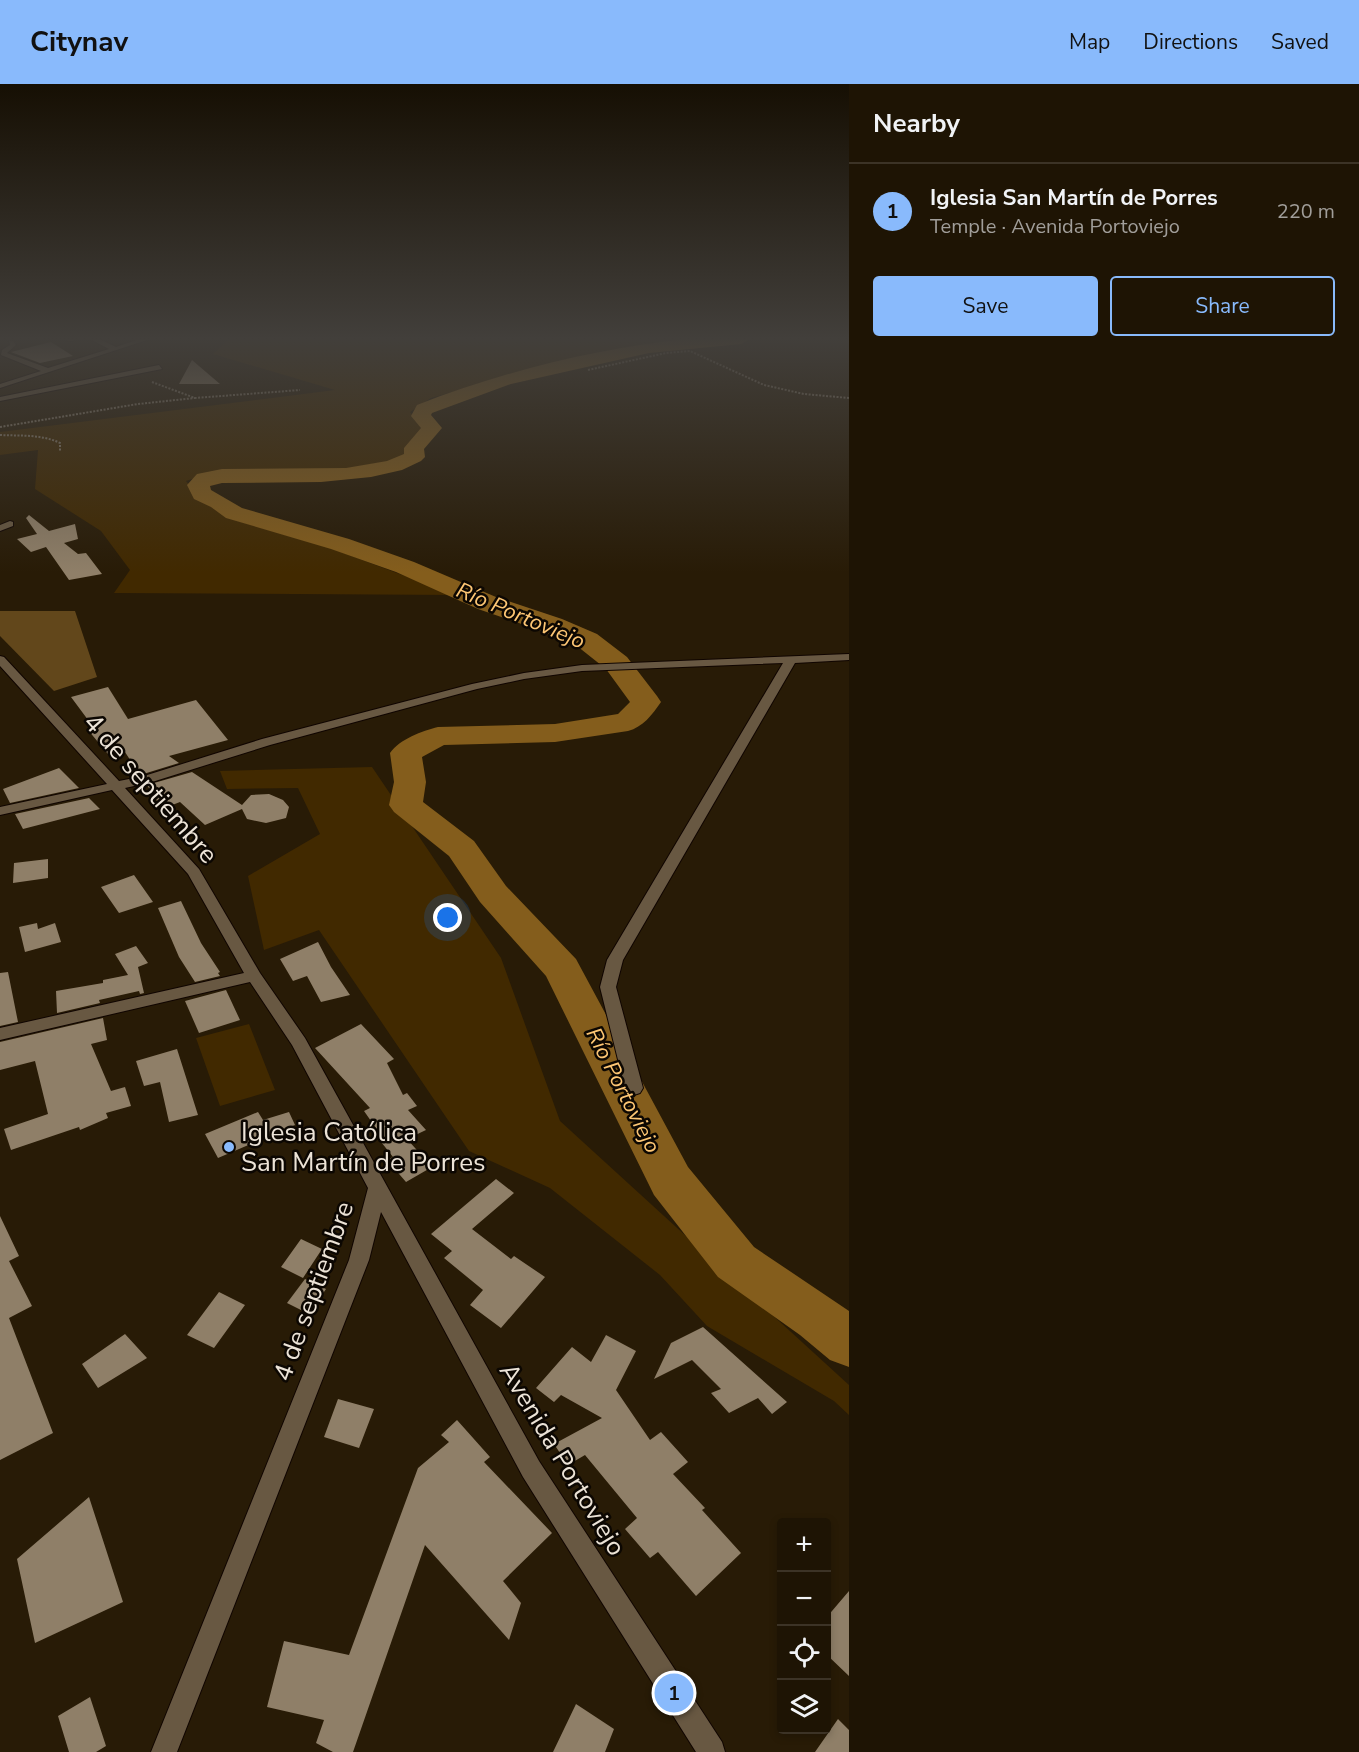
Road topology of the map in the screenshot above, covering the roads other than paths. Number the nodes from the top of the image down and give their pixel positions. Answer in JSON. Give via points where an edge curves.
{"nodes":[{"id":1,"x":10,"y":524,"type":"dead end"},
{"id":2,"x":0,"y":528,"type":"edge"},
{"id":3,"x":849,"y":657,"type":"edge"},
{"id":4,"x":0,"y":659,"type":"edge"},
{"id":5,"x":791,"y":659,"type":"junction"},
{"id":6,"x":116,"y":784,"type":"junction"},
{"id":7,"x":0,"y":811,"type":"edge"},
{"id":8,"x":254,"y":976,"type":"junction"},
{"id":9,"x":0,"y":1034,"type":"edge"},
{"id":10,"x":634,"y":1088,"type":"dead end"},
{"id":11,"x":377,"y":1188,"type":"junction"},
{"id":12,"x":164,"y":1752,"type":"edge"},
{"id":13,"x":712,"y":1752,"type":"edge"}],
"edges":[{"from":1,"to":2,"type":"street"},
{"from":3,"to":5,"type":"street"},
{"from":4,"to":6,"type":"street","name":"4 de septiembre"},
{"from":5,"to":6,"type":"street","via":[[582,668],[476,686],[266,742],[147,779]]},
{"from":5,"to":10,"type":"street","via":[[615,960],[608,987]]},
{"from":6,"to":7,"type":"street"},
{"from":6,"to":8,"type":"street","name":"4 de septiembre","via":[[194,872]]},
{"from":8,"to":9,"type":"street"},
{"from":8,"to":11,"type":"street","name":"4 de septiembre","via":[[299,1042]]},
{"from":11,"to":12,"type":"street","name":"4 de septiembre","via":[[359,1260]]},
{"from":11,"to":13,"type":"street","name":"Avenida Portoviejo","via":[[531,1469]]}]}
